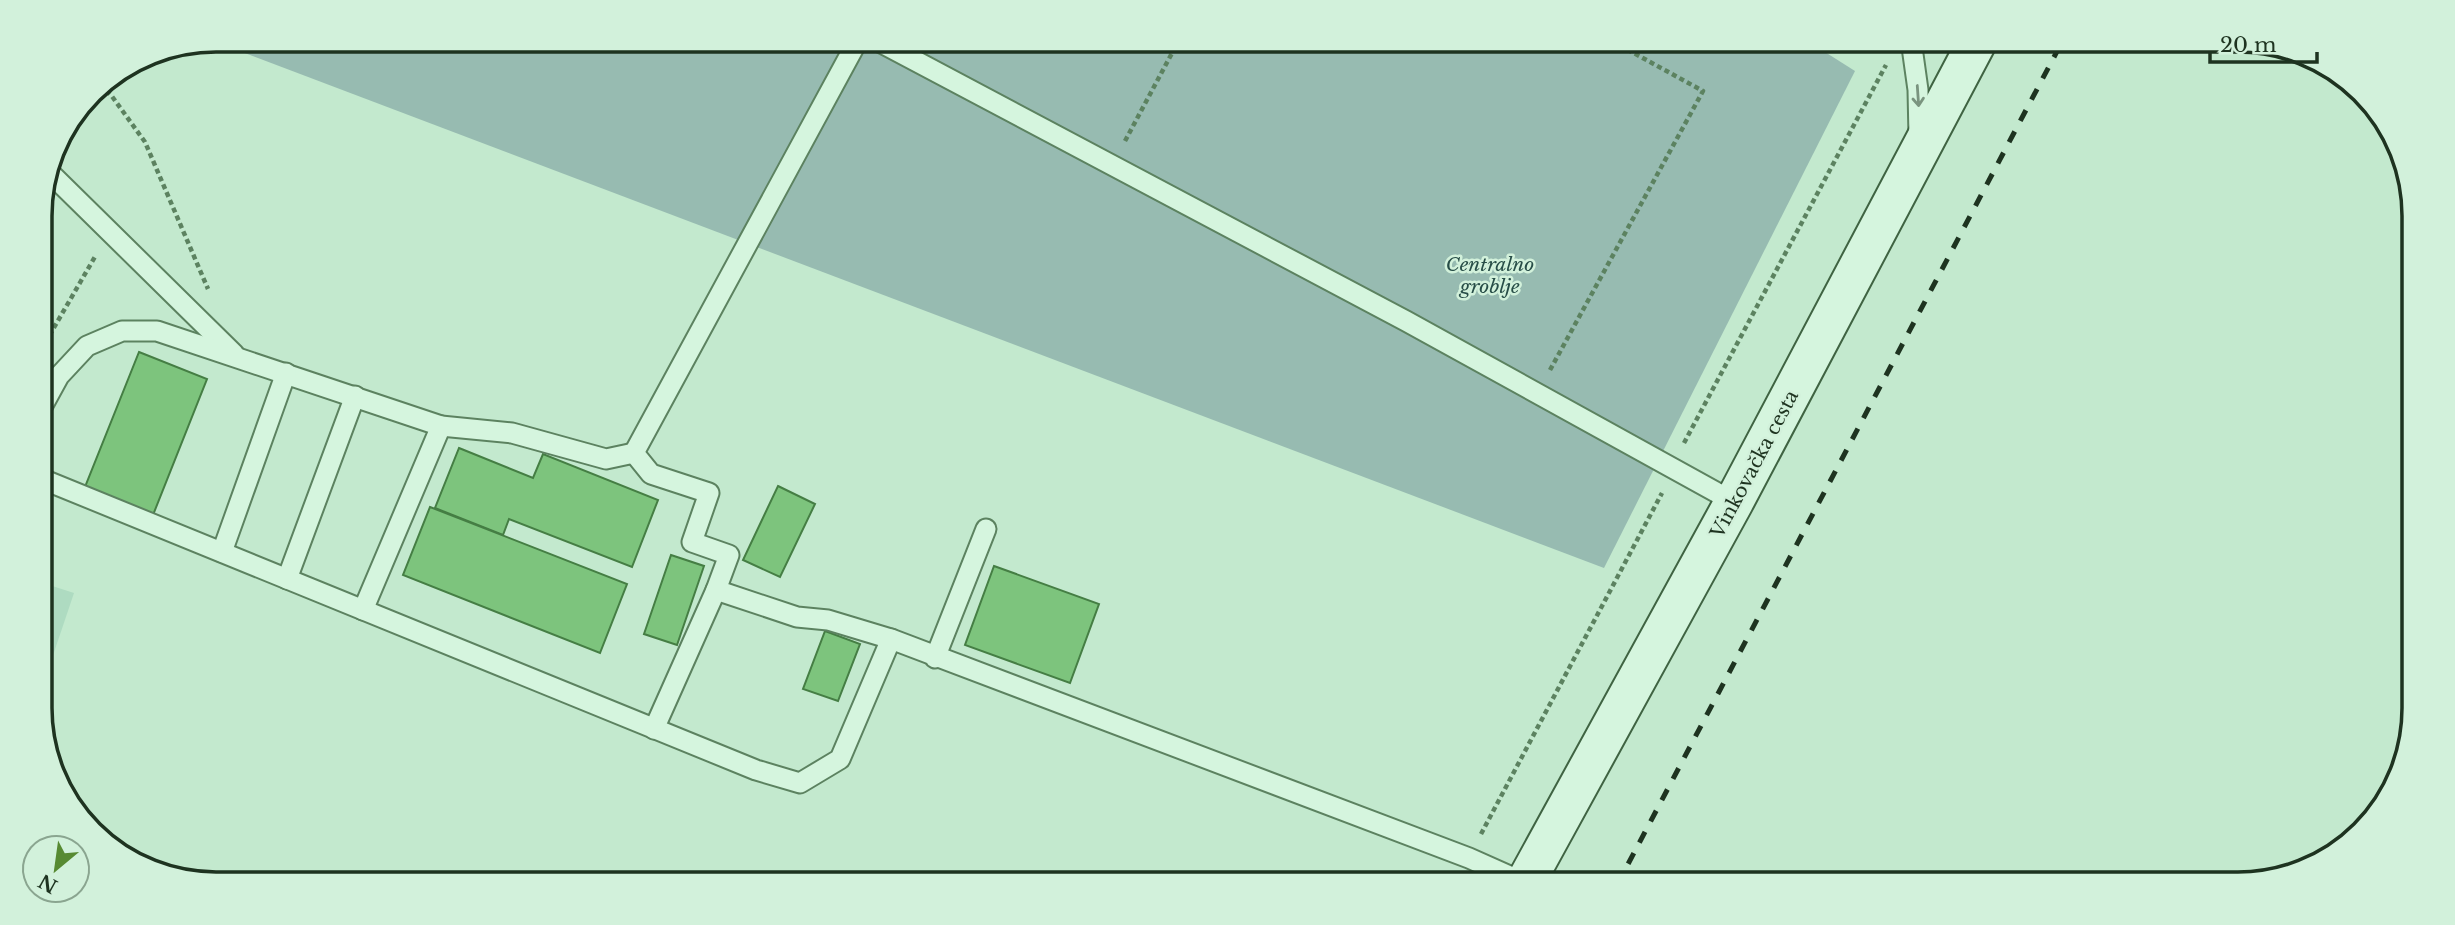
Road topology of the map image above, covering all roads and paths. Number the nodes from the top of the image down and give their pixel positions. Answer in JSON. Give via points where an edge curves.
{"nodes":[{"id":1,"x":1632,"y":52,"type":"edge"},
{"id":2,"x":1913,"y":52,"type":"edge"},
{"id":3,"x":1972,"y":52,"type":"edge"},
{"id":4,"x":851,"y":53,"type":"edge"},
{"id":5,"x":900,"y":53,"type":"edge"},
{"id":6,"x":1173,"y":53,"type":"edge"},
{"id":7,"x":108,"y":94,"type":"edge"},
{"id":8,"x":1119,"y":152,"type":"dead end"},
{"id":9,"x":1918,"y":152,"type":"junction"},
{"id":10,"x":57,"y":180,"type":"edge"},
{"id":11,"x":110,"y":230,"type":"junction"},
{"id":12,"x":197,"y":316,"type":"junction"},
{"id":13,"x":53,"y":330,"type":"edge"},
{"id":14,"x":237,"y":357,"type":"junction"},
{"id":15,"x":286,"y":373,"type":"junction"},
{"id":16,"x":53,"y":388,"type":"edge"},
{"id":17,"x":1537,"y":393,"type":"junction"},
{"id":18,"x":355,"y":396,"type":"junction"},
{"id":19,"x":441,"y":426,"type":"junction"},
{"id":20,"x":635,"y":453,"type":"junction"},
{"id":21,"x":52,"y":483,"type":"edge"},
{"id":22,"x":1734,"y":502,"type":"junction"},
{"id":23,"x":986,"y":529,"type":"dead end"},
{"id":24,"x":222,"y":552,"type":"junction"},
{"id":25,"x":287,"y":579,"type":"junction"},
{"id":26,"x":716,"y":590,"type":"junction"},
{"id":27,"x":363,"y":610,"type":"junction"},
{"id":28,"x":891,"y":639,"type":"junction"},
{"id":29,"x":935,"y":658,"type":"junction"},
{"id":30,"x":654,"y":729,"type":"junction"},
{"id":31,"x":1499,"y":872,"type":"edge"},
{"id":32,"x":1532,"y":872,"type":"edge"}],
"edges":[{"from":1,"to":17,"type":"path","via":[[1703,91]]},
{"from":2,"to":9,"type":"lane","one_way":true,"via":[[1920,120]]},
{"from":3,"to":9,"type":"main road","name":"Vinkovačka cesta"},
{"from":4,"to":20,"type":"lane"},
{"from":5,"to":17,"type":"lane"},
{"from":6,"to":8,"type":"path"},
{"from":7,"to":12,"type":"path","via":[[145,142],[209,287]]},
{"from":9,"to":22,"type":"main road","name":"Vinkovačka cesta"},
{"from":10,"to":11,"type":"lane"},
{"from":11,"to":12,"type":"lane"},
{"from":11,"to":13,"type":"path"},
{"from":12,"to":14,"type":"lane"},
{"from":14,"to":15,"type":"lane"},
{"from":14,"to":16,"type":"lane","via":[[157,331],[122,331],[87,346]]},
{"from":15,"to":18,"type":"lane"},
{"from":15,"to":24,"type":"lane"},
{"from":17,"to":22,"type":"lane"},
{"from":18,"to":19,"type":"lane"},
{"from":18,"to":25,"type":"lane"},
{"from":19,"to":20,"type":"lane","via":[[512,433],[606,459]]},
{"from":19,"to":27,"type":"lane"},
{"from":20,"to":26,"type":"lane","via":[[651,474],[709,493],[692,541],[729,555]]},
{"from":21,"to":24,"type":"lane"},
{"from":22,"to":32,"type":"main road","name":"Vinkovačka cesta"},
{"from":23,"to":29,"type":"lane"},
{"from":24,"to":25,"type":"lane"},
{"from":25,"to":27,"type":"lane"},
{"from":26,"to":28,"type":"lane","via":[[797,618],[828,620]]},
{"from":26,"to":30,"type":"lane"},
{"from":27,"to":30,"type":"lane"},
{"from":28,"to":29,"type":"lane"},
{"from":28,"to":30,"type":"lane","via":[[840,759],[800,783]]},
{"from":29,"to":31,"type":"lane"}]}
